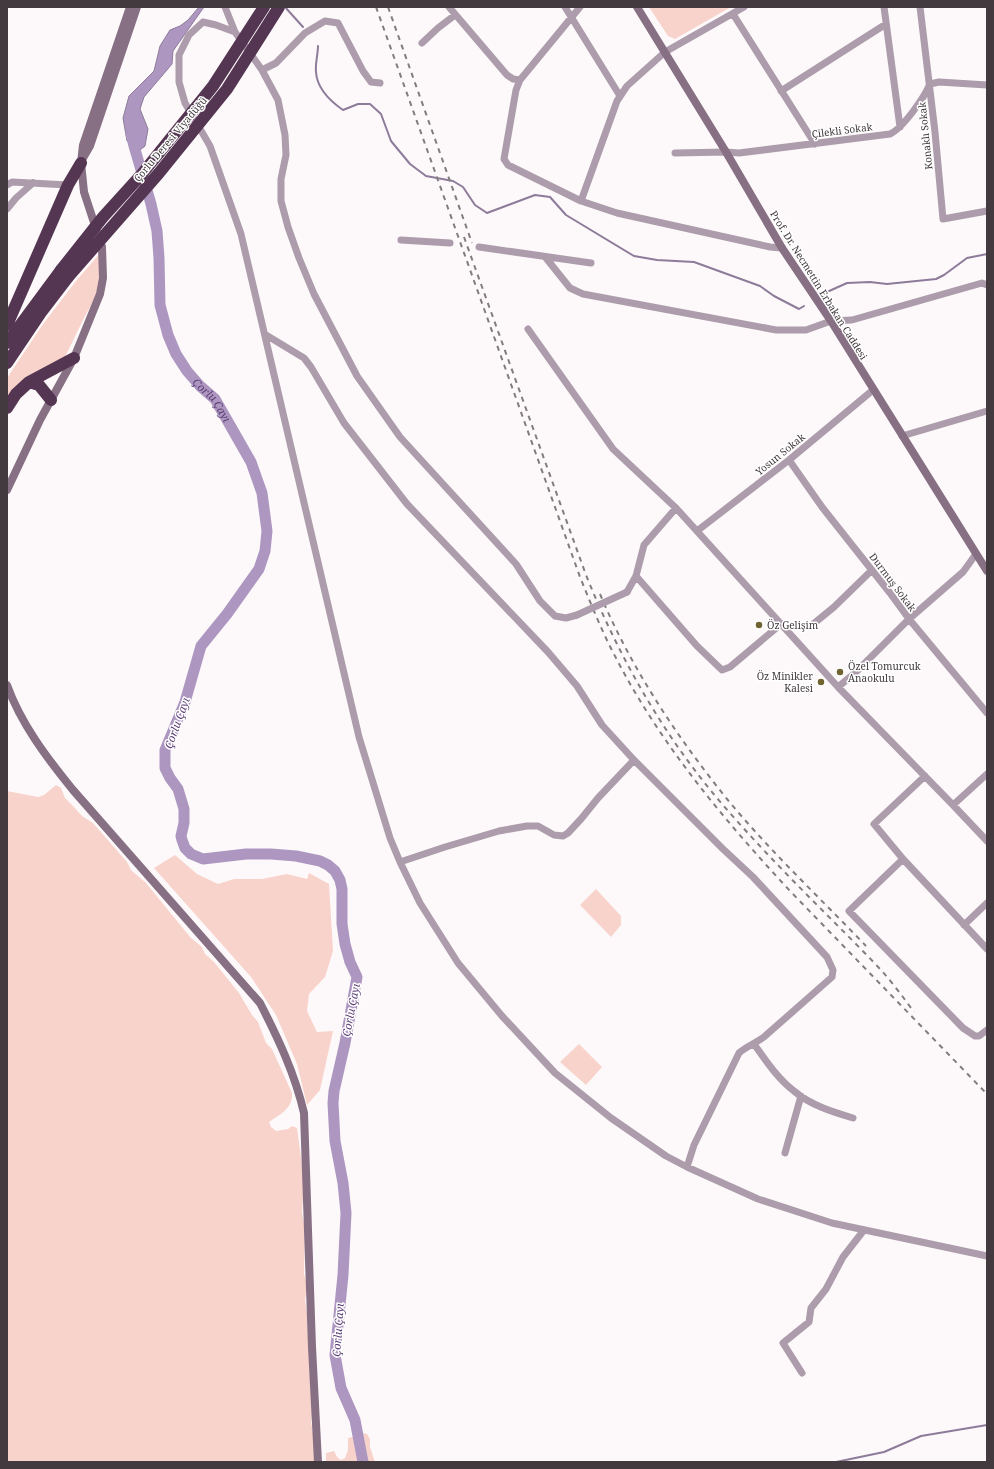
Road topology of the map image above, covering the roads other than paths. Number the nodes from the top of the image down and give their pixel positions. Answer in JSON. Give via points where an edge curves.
{"nodes":[{"id":1,"x":130,"y":7,"type":"edge"},
{"id":2,"x":137,"y":7,"type":"edge"},
{"id":3,"x":225,"y":7,"type":"edge"},
{"id":4,"x":264,"y":7,"type":"edge"},
{"id":5,"x":279,"y":7,"type":"edge"},
{"id":6,"x":449,"y":7,"type":"edge"},
{"id":7,"x":565,"y":7,"type":"edge"},
{"id":8,"x":580,"y":7,"type":"edge"},
{"id":9,"x":637,"y":7,"type":"edge"},
{"id":10,"x":744,"y":7,"type":"edge"},
{"id":11,"x":884,"y":7,"type":"edge"},
{"id":12,"x":920,"y":7,"type":"edge"},
{"id":13,"x":733,"y":14,"type":"junction"},
{"id":14,"x":455,"y":15,"type":"junction"},
{"id":15,"x":571,"y":18,"type":"junction"},
{"id":16,"x":886,"y":24,"type":"junction"},
{"id":17,"x":235,"y":32,"type":"junction"},
{"id":18,"x":422,"y":43,"type":"dead end"},
{"id":19,"x":665,"y":52,"type":"junction"},
{"id":20,"x":262,"y":70,"type":"junction"},
{"id":21,"x":520,"y":80,"type":"junction"},
{"id":22,"x":380,"y":83,"type":"dead end"},
{"id":23,"x":930,"y":84,"type":"junction"},
{"id":24,"x":987,"y":85,"type":"edge"},
{"id":25,"x":781,"y":91,"type":"junction"},
{"id":26,"x":620,"y":96,"type":"junction"},
{"id":27,"x":900,"y":128,"type":"junction"},
{"id":28,"x":815,"y":144,"type":"junction"},
{"id":29,"x":726,"y":152,"type":"junction"},
{"id":30,"x":675,"y":153,"type":"dead end"},
{"id":31,"x":81,"y":163,"type":"junction"},
{"id":32,"x":33,"y":183,"type":"junction"},
{"id":33,"x":7,"y":185,"type":"edge"},
{"id":34,"x":68,"y":185,"type":"junction"},
{"id":35,"x":581,"y":200,"type":"junction"},
{"id":36,"x":7,"y":209,"type":"edge"},
{"id":37,"x":987,"y":211,"type":"edge"},
{"id":38,"x":401,"y":240,"type":"dead end"},
{"id":39,"x":450,"y":243,"type":"dead end"},
{"id":40,"x":479,"y":247,"type":"dead end"},
{"id":41,"x":782,"y":248,"type":"junction"},
{"id":42,"x":546,"y":258,"type":"junction"},
{"id":43,"x":590,"y":263,"type":"dead end"},
{"id":44,"x":65,"y":274,"type":"junction"},
{"id":45,"x":987,"y":285,"type":"edge"},
{"id":46,"x":831,"y":321,"type":"junction"},
{"id":47,"x":7,"y":325,"type":"edge"},
{"id":48,"x":528,"y":329,"type":"dead end"},
{"id":49,"x":266,"y":335,"type":"junction"},
{"id":50,"x":7,"y":343,"type":"edge"},
{"id":51,"x":74,"y":358,"type":"junction"},
{"id":52,"x":7,"y":363,"type":"edge"},
{"id":53,"x":29,"y":382,"type":"junction"},
{"id":54,"x":873,"y":390,"type":"junction"},
{"id":55,"x":51,"y":400,"type":"junction"},
{"id":56,"x":7,"y":408,"type":"edge"},
{"id":57,"x":987,"y":411,"type":"edge"},
{"id":58,"x":902,"y":436,"type":"junction"},
{"id":59,"x":788,"y":460,"type":"junction"},
{"id":60,"x":7,"y":490,"type":"edge"},
{"id":61,"x":676,"y":508,"type":"junction"},
{"id":62,"x":697,"y":531,"type":"junction"},
{"id":63,"x":976,"y":554,"type":"junction"},
{"id":64,"x":872,"y":570,"type":"junction"},
{"id":65,"x":987,"y":571,"type":"edge"},
{"id":66,"x":636,"y":576,"type":"junction"},
{"id":67,"x":909,"y":619,"type":"junction"},
{"id":68,"x":781,"y":624,"type":"junction"},
{"id":69,"x":812,"y":625,"type":"dead end"},
{"id":70,"x":7,"y":685,"type":"edge"},
{"id":71,"x":838,"y":687,"type":"junction"},
{"id":72,"x":987,"y":713,"type":"edge"},
{"id":73,"x":634,"y":760,"type":"junction"},
{"id":74,"x":987,"y":774,"type":"edge"},
{"id":75,"x":925,"y":776,"type":"junction"},
{"id":76,"x":953,"y":805,"type":"junction"},
{"id":77,"x":987,"y":841,"type":"edge"},
{"id":78,"x":904,"y":860,"type":"junction"},
{"id":79,"x":400,"y":862,"type":"junction"},
{"id":80,"x":987,"y":902,"type":"edge"},
{"id":81,"x":964,"y":925,"type":"junction"},
{"id":82,"x":987,"y":949,"type":"edge"},
{"id":83,"x":987,"y":1030,"type":"edge"},
{"id":84,"x":754,"y":1044,"type":"junction"},
{"id":85,"x":801,"y":1096,"type":"junction"},
{"id":86,"x":853,"y":1118,"type":"dead end"},
{"id":87,"x":785,"y":1153,"type":"dead end"},
{"id":88,"x":687,"y":1167,"type":"junction"},
{"id":89,"x":864,"y":1230,"type":"junction"},
{"id":90,"x":987,"y":1256,"type":"edge"},
{"id":91,"x":802,"y":1373,"type":"dead end"},
{"id":92,"x":318,"y":1462,"type":"edge"}],
"edges":[{"from":1,"to":31,"type":"street","via":[[83,145]]},
{"from":2,"to":31,"type":"street","via":[[90,146]]},
{"from":3,"to":17,"type":"street"},
{"from":4,"to":44,"type":"highway","name":"Çorlu Deresi Viyadüğü","bridge":true,"via":[[213,86],[104,217]]},
{"from":5,"to":44,"type":"highway","name":"Çorlu Deresi Viyadüğü","bridge":true,"via":[[227,89],[158,173]]},
{"from":6,"to":14,"type":"street"},
{"from":7,"to":15,"type":"street"},
{"from":8,"to":15,"type":"street"},
{"from":9,"to":19,"type":"street","name":"Prof. Dr. Necmettin Erbakan Caddesi"},
{"from":10,"to":13,"type":"street"},
{"from":11,"to":16,"type":"street"},
{"from":12,"to":23,"type":"street","name":"Konaklı Sokak"},
{"from":13,"to":19,"type":"street"},
{"from":13,"to":25,"type":"street"},
{"from":14,"to":18,"type":"street"},
{"from":14,"to":21,"type":"street","via":[[507,75]]},
{"from":15,"to":21,"type":"street"},
{"from":15,"to":26,"type":"street"},
{"from":16,"to":25,"type":"street"},
{"from":16,"to":27,"type":"street"},
{"from":17,"to":20,"type":"street"},
{"from":17,"to":49,"type":"street","via":[[203,22],[189,35],[179,55],[178,82],[185,103],[210,146],[227,191],[241,234]]},
{"from":19,"to":26,"type":"street","via":[[627,86]]},
{"from":19,"to":29,"type":"street","name":"Prof. Dr. Necmettin Erbakan Caddesi"},
{"from":20,"to":22,"type":"street","via":[[276,63],[305,33],[325,21],[338,23],[363,71],[371,82]]},
{"from":20,"to":66,"type":"street","bridge":true,"via":[[278,100],[286,155],[281,179],[281,201],[299,258],[314,294],[357,376],[400,437],[516,564],[540,601],[555,616],[566,618],[577,615],[627,592]]},
{"from":21,"to":35,"type":"street","via":[[504,159],[508,165]]},
{"from":23,"to":24,"type":"street","via":[[939,82]]},
{"from":23,"to":27,"type":"street"},
{"from":23,"to":37,"type":"street","name":"Konaklı Sokak","via":[[943,219]]},
{"from":25,"to":28,"type":"street"},
{"from":26,"to":35,"type":"street"},
{"from":27,"to":28,"type":"street","name":"Çilekli Sokak","via":[[890,134]]},
{"from":28,"to":29,"type":"street","name":"Çilekli Sokak","via":[[739,153]]},
{"from":29,"to":30,"type":"street","name":"Çilekli Sokak"},
{"from":29,"to":41,"type":"street","name":"Prof. Dr. Necmettin Erbakan Caddesi"},
{"from":31,"to":34,"type":"highway"},
{"from":31,"to":51,"type":"street","via":[[84,192],[102,247],[103,278],[100,294]]},
{"from":32,"to":33,"type":"street","via":[[12,182]]},
{"from":32,"to":34,"type":"street"},
{"from":32,"to":36,"type":"street"},
{"from":34,"to":47,"type":"highway"},
{"from":35,"to":41,"type":"street","via":[[617,213]]},
{"from":38,"to":39,"type":"street"},
{"from":40,"to":42,"type":"street"},
{"from":41,"to":46,"type":"street","name":"Prof. Dr. Necmettin Erbakan Caddesi"},
{"from":42,"to":43,"type":"street"},
{"from":42,"to":46,"type":"street","via":[[570,288],[583,294],[776,330],[806,330]]},
{"from":44,"to":50,"type":"highway"},
{"from":44,"to":52,"type":"highway"},
{"from":45,"to":46,"type":"street","via":[[982,283],[852,320]]},
{"from":46,"to":54,"type":"street","name":"Prof. Dr. Necmettin Erbakan Caddesi"},
{"from":48,"to":61,"type":"street","via":[[613,449]]},
{"from":49,"to":73,"type":"street","via":[[304,358],[344,423],[407,504],[548,652],[577,686],[602,725]]},
{"from":49,"to":79,"type":"street","via":[[359,737],[390,838]]},
{"from":51,"to":53,"type":"highway"},
{"from":51,"to":55,"type":"street"},
{"from":53,"to":55,"type":"highway","via":[[39,385]]},
{"from":53,"to":56,"type":"highway","via":[[16,394]]},
{"from":54,"to":58,"type":"street","name":"Prof. Dr. Necmettin Erbakan Caddesi"},
{"from":54,"to":59,"type":"street","name":"Yosun Sokak"},
{"from":55,"to":60,"type":"street"},
{"from":57,"to":58,"type":"street"},
{"from":58,"to":63,"type":"street","name":"Prof. Dr. Necmettin Erbakan Caddesi"},
{"from":59,"to":62,"type":"street","name":"Yosun Sokak"},
{"from":59,"to":64,"type":"street","name":"Durmuş Sokak"},
{"from":61,"to":62,"type":"street"},
{"from":61,"to":66,"type":"street","via":[[644,545]]},
{"from":62,"to":68,"type":"street"},
{"from":63,"to":65,"type":"street","name":"Prof. Dr. Necmettin Erbakan Caddesi"},
{"from":63,"to":67,"type":"street","via":[[962,572]]},
{"from":64,"to":67,"type":"street","name":"Durmuş Sokak"},
{"from":64,"to":69,"type":"street"},
{"from":66,"to":68,"type":"street","via":[[697,646],[722,670],[730,667]]},
{"from":67,"to":71,"type":"street"},
{"from":67,"to":72,"type":"street","name":"Durmuş Sokak"},
{"from":68,"to":71,"type":"street"},
{"from":70,"to":92,"type":"street","via":[[23,720],[53,765],[260,1003],[277,1037],[304,1113]]},
{"from":71,"to":75,"type":"street"},
{"from":73,"to":79,"type":"street","via":[[564,836],[554,835],[538,826],[527,826],[500,831]]},
{"from":73,"to":84,"type":"street","via":[[753,878],[827,957],[833,970],[832,977]]},
{"from":74,"to":76,"type":"street"},
{"from":75,"to":76,"type":"street"},
{"from":75,"to":78,"type":"street","via":[[874,824]]},
{"from":76,"to":77,"type":"street"},
{"from":78,"to":81,"type":"street"},
{"from":78,"to":83,"type":"street","via":[[849,911],[963,1028],[975,1036]]},
{"from":79,"to":88,"type":"street","via":[[420,903],[458,963],[502,1016],[555,1073],[612,1118],[666,1156]]},
{"from":80,"to":81,"type":"street"},
{"from":81,"to":82,"type":"street"},
{"from":84,"to":85,"type":"street","via":[[769,1066]]},
{"from":84,"to":88,"type":"street","via":[[739,1053],[694,1145]]},
{"from":85,"to":86,"type":"street","via":[[825,1109]]},
{"from":85,"to":87,"type":"street"},
{"from":88,"to":89,"type":"street","via":[[758,1199],[832,1223]]},
{"from":89,"to":90,"type":"street"},
{"from":89,"to":91,"type":"street","via":[[843,1257],[826,1289],[811,1308],[809,1322],[783,1343]]}]}
